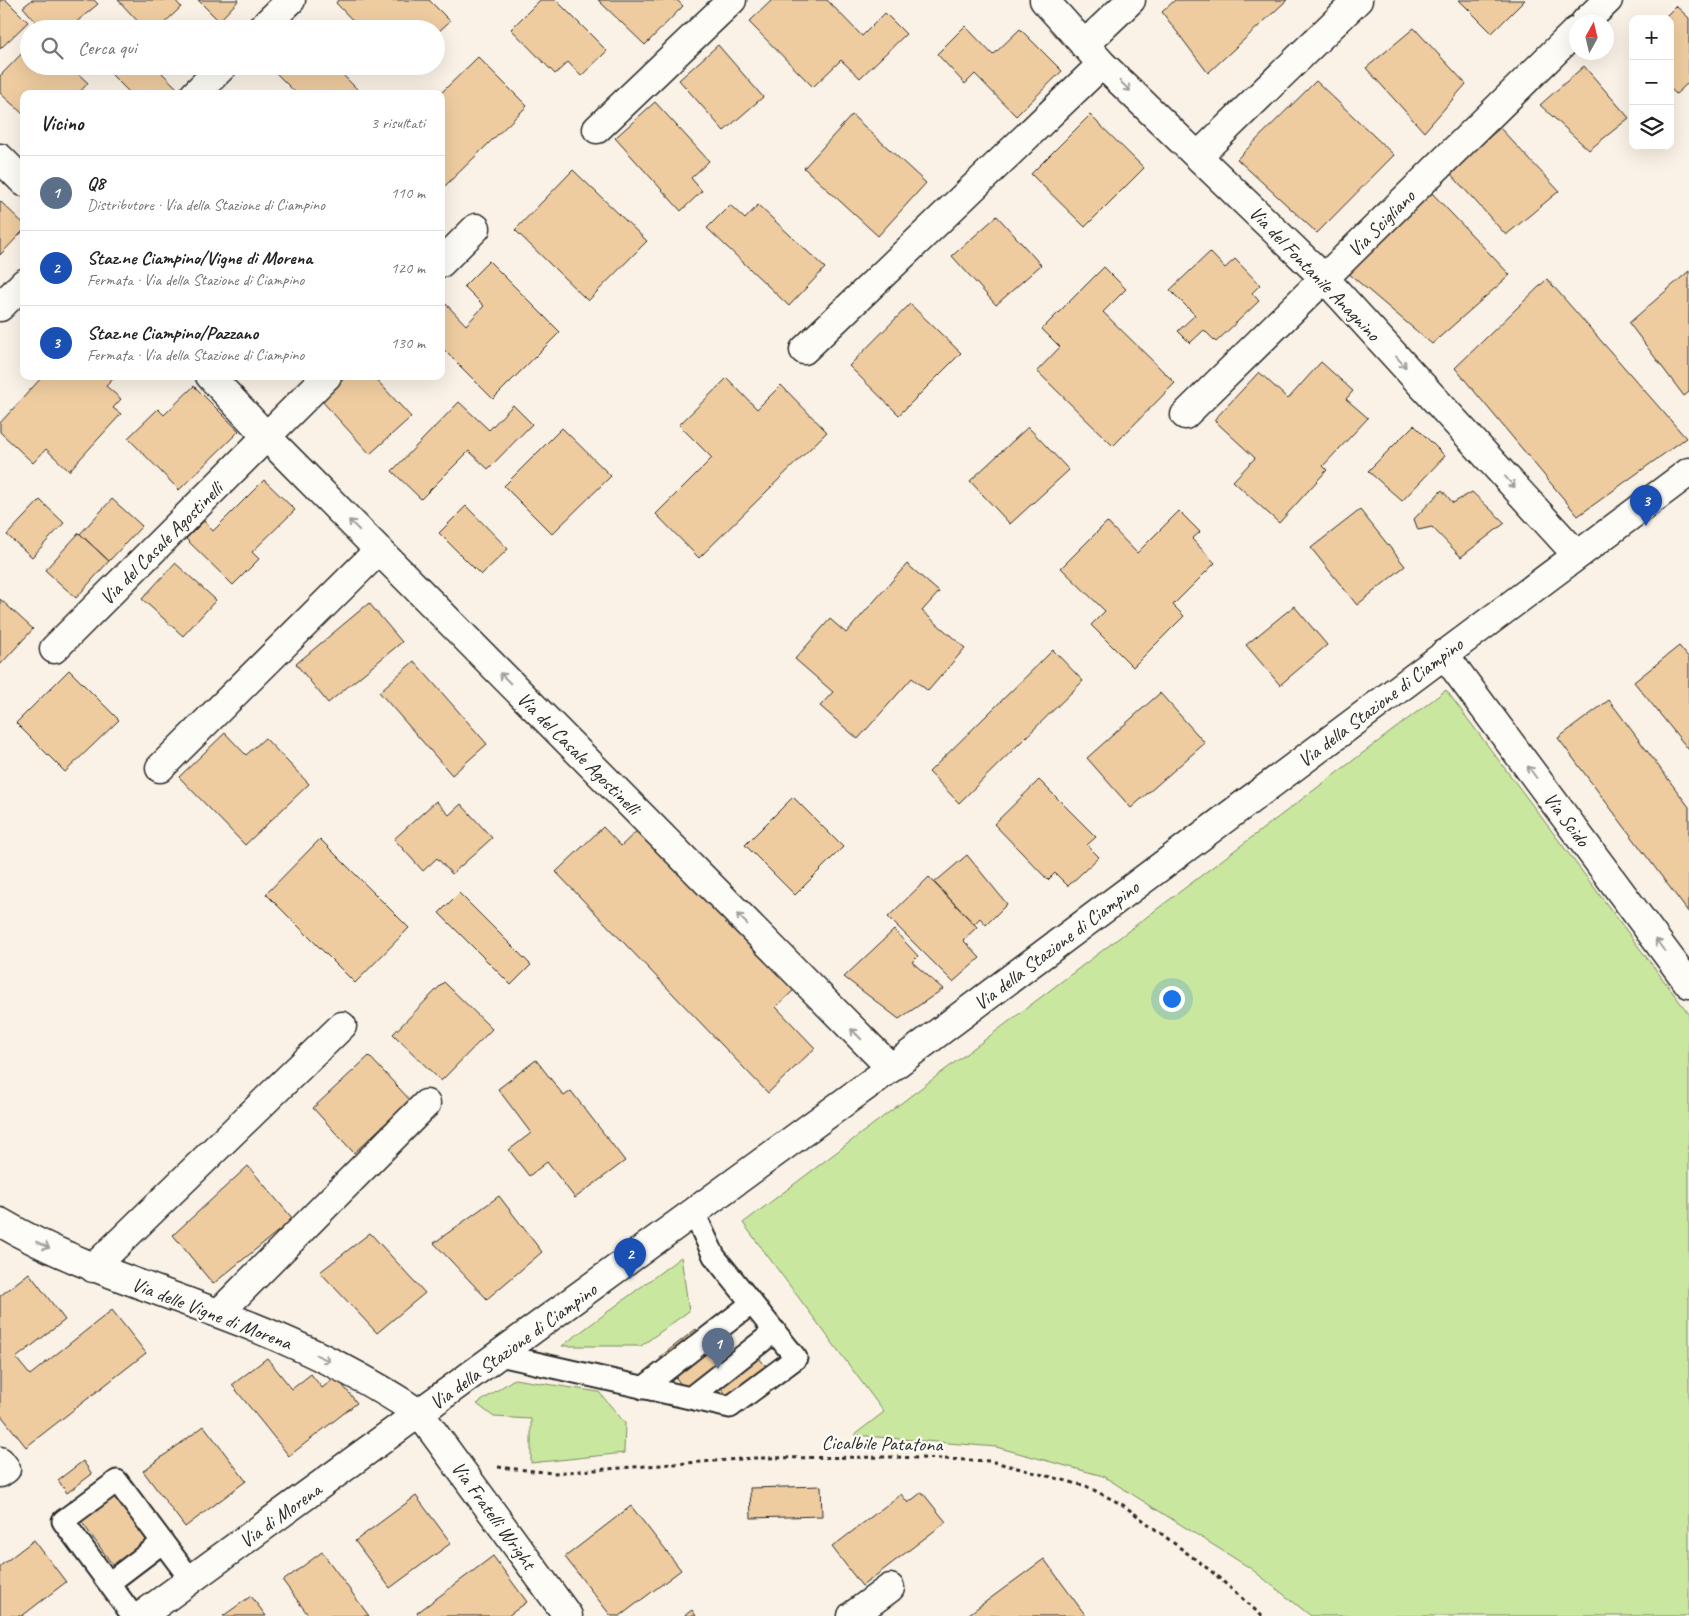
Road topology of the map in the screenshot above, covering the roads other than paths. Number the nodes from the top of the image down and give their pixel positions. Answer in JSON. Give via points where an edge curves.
{"nodes":[{"id":1,"x":291,"y":0,"type":"edge"},
{"id":2,"x":732,"y":0,"type":"edge"},
{"id":3,"x":1044,"y":0,"type":"edge"},
{"id":4,"x":1131,"y":0,"type":"edge"},
{"id":5,"x":1358,"y":0,"type":"edge"},
{"id":6,"x":1608,"y":0,"type":"edge"},
{"id":7,"x":1592,"y":15,"type":"edge"},
{"id":8,"x":271,"y":20,"type":"edge"},
{"id":9,"x":1569,"y":38,"type":"edge"},
{"id":10,"x":1093,"y":54,"type":"junction"},
{"id":11,"x":214,"y":75,"type":"edge"},
{"id":12,"x":199,"y":90,"type":"edge"},
{"id":13,"x":597,"y":128,"type":"dead end"},
{"id":14,"x":1198,"y":156,"type":"junction"},
{"id":15,"x":0,"y":158,"type":"edge"},
{"id":16,"x":20,"y":178,"type":"edge"},
{"id":17,"x":476,"y":228,"type":"dead end"},
{"id":18,"x":445,"y":259,"type":"edge"},
{"id":19,"x":1325,"y":279,"type":"junction"},
{"id":20,"x":20,"y":287,"type":"edge"},
{"id":21,"x":0,"y":307,"type":"edge"},
{"id":22,"x":804,"y":350,"type":"dead end"},
{"id":23,"x":214,"y":380,"type":"edge"},
{"id":24,"x":323,"y":380,"type":"edge"},
{"id":25,"x":1184,"y":414,"type":"dead end"},
{"id":26,"x":267,"y":437,"type":"junction"},
{"id":27,"x":1689,"y":472,"type":"edge"},
{"id":28,"x":379,"y":550,"type":"junction"},
{"id":29,"x":1577,"y":555,"type":"junction"},
{"id":30,"x":54,"y":649,"type":"dead end"},
{"id":31,"x":1444,"y":654,"type":"junction"},
{"id":32,"x":160,"y":768,"type":"dead end"},
{"id":33,"x":1689,"y":984,"type":"edge"},
{"id":34,"x":342,"y":1026,"type":"dead end"},
{"id":35,"x":891,"y":1068,"type":"junction"},
{"id":36,"x":426,"y":1104,"type":"dead end"},
{"id":37,"x":694,"y":1213,"type":"junction"},
{"id":38,"x":0,"y":1222,"type":"edge"},
{"id":39,"x":93,"y":1268,"type":"junction"},
{"id":40,"x":752,"y":1303,"type":"junction"},
{"id":41,"x":219,"y":1313,"type":"junction"},
{"id":42,"x":775,"y":1331,"type":"junction"},
{"id":43,"x":500,"y":1355,"type":"junction"},
{"id":44,"x":644,"y":1388,"type":"junction"},
{"id":45,"x":690,"y":1398,"type":"junction"},
{"id":46,"x":420,"y":1414,"type":"junction"},
{"id":47,"x":0,"y":1461,"type":"edge"},
{"id":48,"x":0,"y":1473,"type":"edge"},
{"id":49,"x":163,"y":1542,"type":"junction"},
{"id":50,"x":191,"y":1580,"type":"junction"},
{"id":51,"x":109,"y":1583,"type":"junction"},
{"id":52,"x":890,"y":1588,"type":"dead end"},
{"id":53,"x":133,"y":1616,"type":"edge"},
{"id":54,"x":141,"y":1616,"type":"edge"},
{"id":55,"x":568,"y":1616,"type":"edge"},
{"id":56,"x":852,"y":1616,"type":"edge"}],
"edges":[{"from":1,"to":8,"type":"street"},
{"from":2,"to":13,"type":"street"},
{"from":3,"to":10,"type":"street","name":"Via del Fontanile Anagnino"},
{"from":4,"to":10,"type":"street"},
{"from":5,"to":14,"type":"street"},
{"from":6,"to":7,"type":"street"},
{"from":9,"to":19,"type":"street","name":"Via Scigliano"},
{"from":10,"to":14,"type":"street","name":"Via del Fontanile Anagnino","one_way":true},
{"from":10,"to":22,"type":"street"},
{"from":11,"to":12,"type":"street"},
{"from":14,"to":19,"type":"street","name":"Via del Fontanile Anagnino"},
{"from":15,"to":16,"type":"street"},
{"from":17,"to":18,"type":"street"},
{"from":19,"to":25,"type":"street","name":"Via Scigliano"},
{"from":19,"to":29,"type":"street","name":"Via del Fontanile Anagnino","one_way":true},
{"from":20,"to":21,"type":"street"},
{"from":23,"to":26,"type":"street","name":"Via del Casale Agostinelli"},
{"from":24,"to":26,"type":"street","name":"Via del Casale Agostinelli"},
{"from":28,"to":26,"type":"street","name":"Via del Casale Agostinelli","one_way":true},
{"from":26,"to":30,"type":"street","name":"Via del Casale Agostinelli"},
{"from":27,"to":29,"type":"street","name":"Via della Stazione di Ciampino"},
{"from":28,"to":32,"type":"street"},
{"from":35,"to":28,"type":"street","name":"Via del Casale Agostinelli","one_way":true},
{"from":29,"to":31,"type":"street","name":"Via della Stazione di Ciampino"},
{"from":33,"to":31,"type":"street","name":"Via Scido","one_way":true},
{"from":31,"to":35,"type":"street","name":"Via della Stazione di Ciampino"},
{"from":34,"to":39,"type":"street"},
{"from":35,"to":37,"type":"street","name":"Via della Stazione di Ciampino"},
{"from":36,"to":41,"type":"street"},
{"from":37,"to":40,"type":"lane","via":[[714,1256]]},
{"from":37,"to":43,"type":"street","name":"Via della Stazione di Ciampino"},
{"from":38,"to":39,"type":"street","name":"Via delle Vigne di Morena","one_way":true},
{"from":39,"to":41,"type":"street","name":"Via delle Vigne di Morena"},
{"from":40,"to":42,"type":"lane"},
{"from":40,"to":44,"type":"lane"},
{"from":41,"to":46,"type":"street","name":"Via delle Vigne di Morena","one_way":true,"via":[[348,1370]]},
{"from":42,"to":45,"type":"lane"},
{"from":42,"to":45,"type":"lane","via":[[796,1358],[730,1408]]},
{"from":43,"to":44,"type":"lane"},
{"from":43,"to":46,"type":"street","name":"Via della Stazione di Ciampino"},
{"from":44,"to":45,"type":"lane"},
{"from":46,"to":50,"type":"street","name":"Via di Morena"},
{"from":46,"to":55,"type":"street","name":"Via Fratelli Wright"},
{"from":47,"to":48,"type":"street","via":[[6,1469]]},
{"from":49,"to":50,"type":"lane"},
{"from":49,"to":51,"type":"lane"},
{"from":49,"to":51,"type":"lane","via":[[117,1481],[62,1521]]},
{"from":50,"to":54,"type":"street","name":"Via di Morena"},
{"from":51,"to":53,"type":"lane"},
{"from":52,"to":56,"type":"street"}]}
